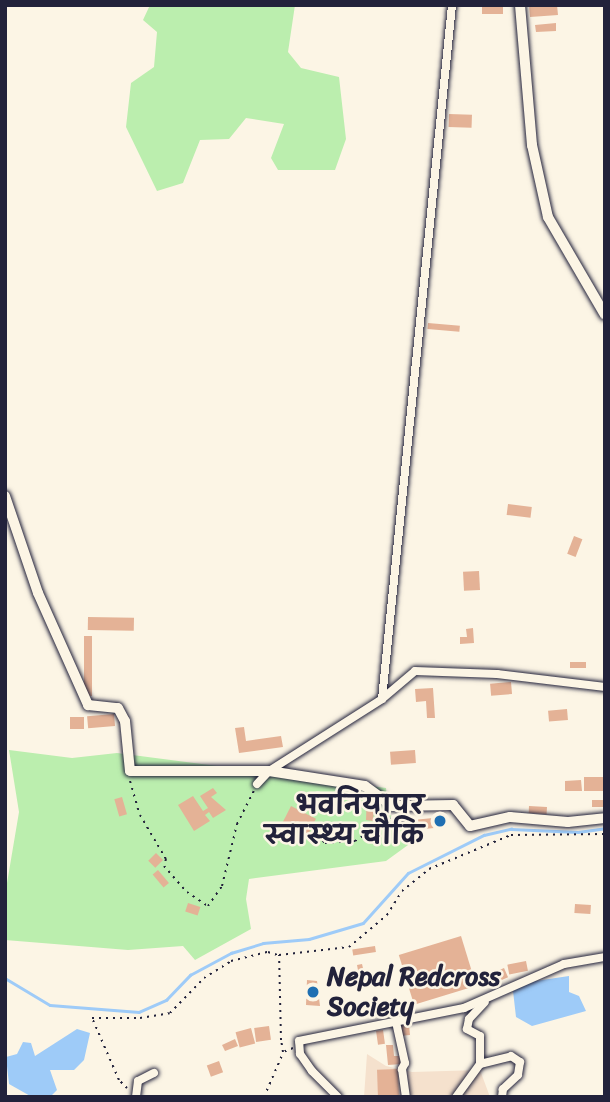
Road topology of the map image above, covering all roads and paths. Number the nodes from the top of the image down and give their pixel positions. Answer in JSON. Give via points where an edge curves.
{"nodes":[{"id":1,"x":452,"y":5,"type":"edge"},
{"id":2,"x":520,"y":5,"type":"edge"},
{"id":3,"x":605,"y":315,"type":"edge"},
{"id":4,"x":5,"y":496,"type":"edge"},
{"id":5,"x":605,"y":687,"type":"edge"},
{"id":6,"x":382,"y":699,"type":"junction"},
{"id":7,"x":130,"y":771,"type":"junction"},
{"id":8,"x":269,"y":771,"type":"junction"},
{"id":9,"x":257,"y":784,"type":"joint"},
{"id":10,"x":406,"y":805,"type":"junction"},
{"id":11,"x":605,"y":818,"type":"edge"},
{"id":12,"x":605,"y":834,"type":"edge"},
{"id":13,"x":318,"y":835,"type":"dead end"},
{"id":14,"x":279,"y":956,"type":"junction"},
{"id":15,"x":605,"y":957,"type":"edge"},
{"id":16,"x":485,"y":1001,"type":"junction"},
{"id":17,"x":396,"y":1021,"type":"junction"},
{"id":18,"x":284,"y":1052,"type":"junction"},
{"id":19,"x":300,"y":1054,"type":"junction"},
{"id":20,"x":480,"y":1065,"type":"junction"},
{"id":21,"x":154,"y":1073,"type":"dead end"},
{"id":22,"x":135,"y":1093,"type":"edge"},
{"id":23,"x":264,"y":1097,"type":"edge"},
{"id":24,"x":338,"y":1097,"type":"edge"},
{"id":25,"x":407,"y":1097,"type":"edge"},
{"id":26,"x":456,"y":1097,"type":"edge"},
{"id":27,"x":502,"y":1097,"type":"edge"}],
"edges":[{"from":1,"to":6,"type":"street"},
{"from":2,"to":3,"type":"street","via":[[532,145],[548,217]]},
{"from":4,"to":7,"type":"street","via":[[38,593],[88,705],[118,708],[125,721]]},
{"from":5,"to":6,"type":"street","via":[[497,674],[415,671]]},
{"from":6,"to":8,"type":"street"},
{"from":7,"to":8,"type":"street"},
{"from":7,"to":9,"type":"path","via":[[130,788],[166,859],[164,866],[187,892],[208,906],[222,886],[237,824]]},
{"from":8,"to":9,"type":"street"},
{"from":8,"to":10,"type":"street","via":[[365,786],[393,806]]},
{"from":10,"to":11,"type":"street","via":[[453,805],[470,826],[510,817],[568,822]]},
{"from":10,"to":13,"type":"path","via":[[388,822],[355,841],[324,843]]},
{"from":12,"to":14,"type":"path","via":[[511,835],[429,869],[402,891],[387,915],[349,947]]},
{"from":14,"to":18,"type":"path"},
{"from":14,"to":22,"type":"path","via":[[268,952],[231,961],[204,978],[170,1013],[92,1018],[119,1080]]},
{"from":15,"to":16,"type":"street","via":[[564,964],[523,979]]},
{"from":16,"to":17,"type":"street"},
{"from":16,"to":20,"type":"street","via":[[469,1019],[467,1029],[480,1037]]},
{"from":17,"to":19,"type":"street","via":[[299,1041]]},
{"from":17,"to":25,"type":"street"},
{"from":18,"to":19,"type":"path","via":[[296,1048]]},
{"from":18,"to":23,"type":"path"},
{"from":19,"to":24,"type":"street"},
{"from":20,"to":26,"type":"street"},
{"from":20,"to":27,"type":"street","via":[[511,1056],[520,1062],[518,1075],[503,1089]]},
{"from":21,"to":22,"type":"street","via":[[138,1081]]}]}
